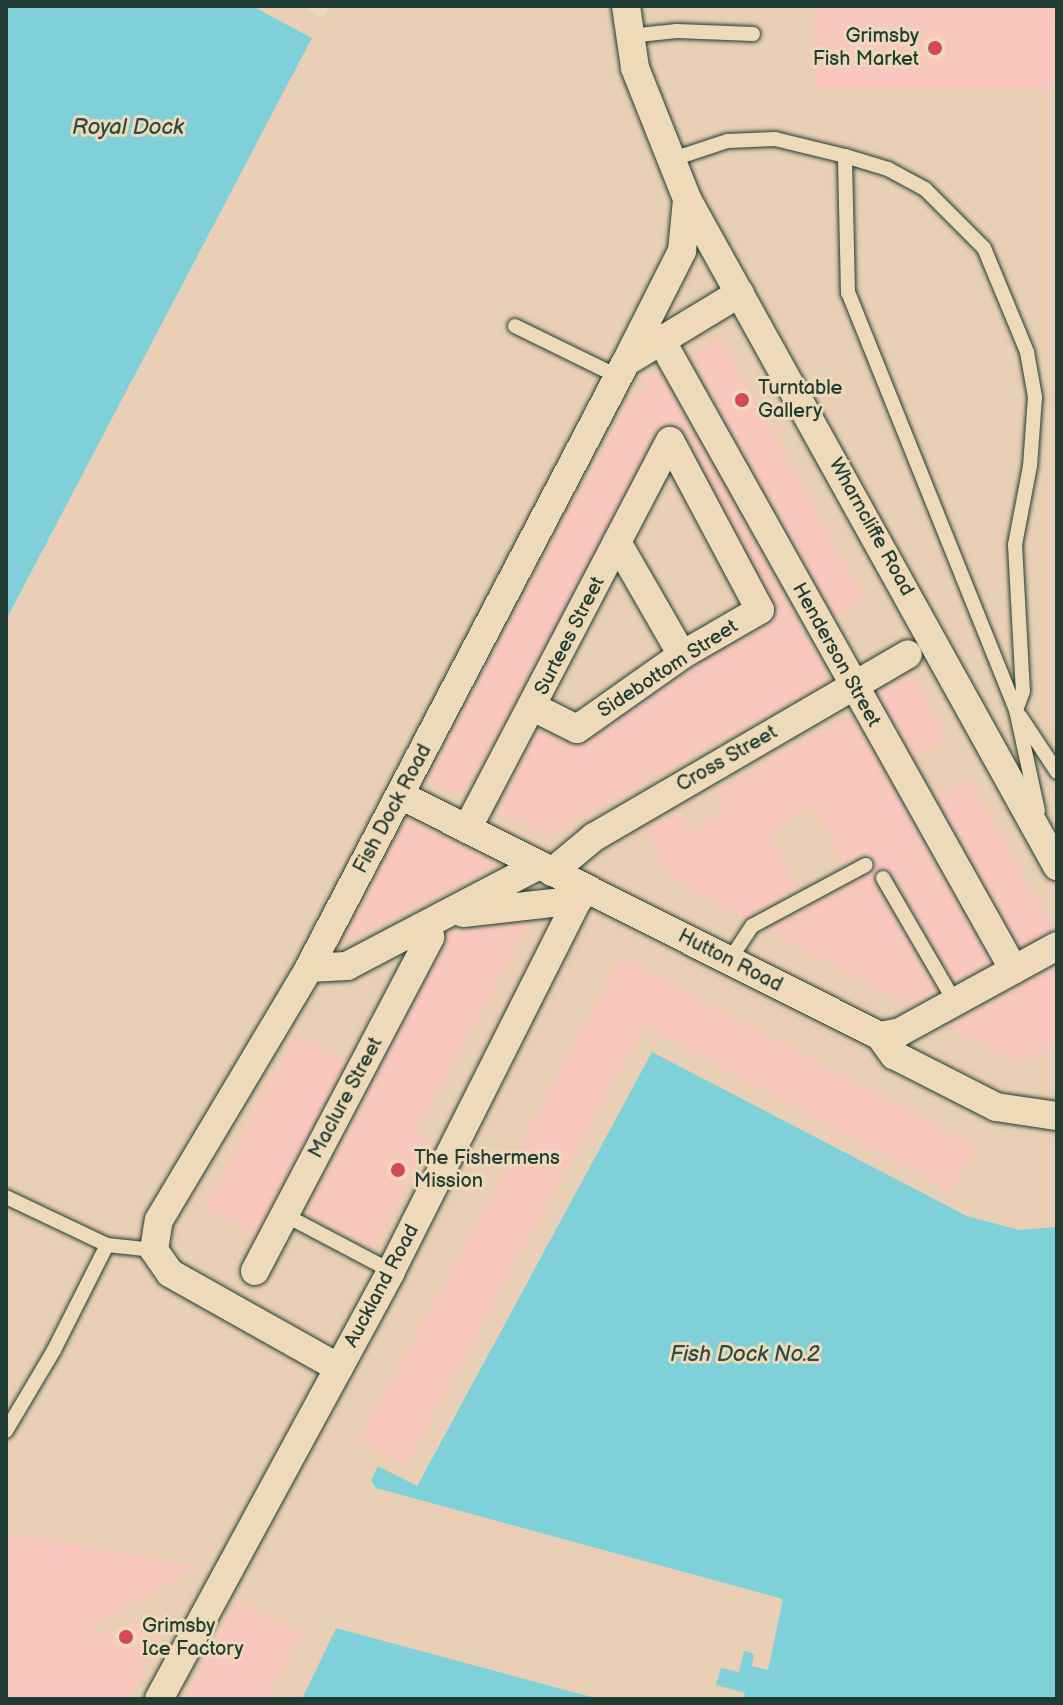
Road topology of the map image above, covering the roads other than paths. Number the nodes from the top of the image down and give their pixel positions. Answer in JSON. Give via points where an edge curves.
{"nodes":[{"id":1,"x":626,"y":6,"type":"edge"},
{"id":2,"x":753,"y":34,"type":"dead end"},
{"id":3,"x":629,"y":36,"type":"junction"},
{"id":4,"x":845,"y":156,"type":"junction"},
{"id":5,"x":670,"y":160,"type":"junction"},
{"id":6,"x":687,"y":199,"type":"junction"},
{"id":7,"x":740,"y":293,"type":"junction"},
{"id":8,"x":515,"y":326,"type":"dead end"},
{"id":9,"x":660,"y":338,"type":"junction"},
{"id":10,"x":622,"y":370,"type":"junction"},
{"id":11,"x":617,"y":542,"type":"junction"},
{"id":12,"x":760,"y":610,"type":"joint"},
{"id":13,"x":908,"y":654,"type":"dead end"},
{"id":14,"x":682,"y":655,"type":"junction"},
{"id":15,"x":853,"y":686,"type":"junction"},
{"id":16,"x":533,"y":707,"type":"junction"},
{"id":17,"x":1016,"y":710,"type":"junction"},
{"id":18,"x":1057,"y":772,"type":"edge"},
{"id":19,"x":400,"y":795,"type":"junction"},
{"id":20,"x":467,"y":829,"type":"junction"},
{"id":21,"x":1053,"y":859,"type":"edge"},
{"id":22,"x":866,"y":865,"type":"dead end"},
{"id":23,"x":546,"y":868,"type":"junction"},
{"id":24,"x":883,"y":878,"type":"dead end"},
{"id":25,"x":581,"y":894,"type":"junction"},
{"id":26,"x":438,"y":919,"type":"junction"},
{"id":27,"x":1057,"y":946,"type":"edge"},
{"id":28,"x":729,"y":961,"type":"junction"},
{"id":29,"x":309,"y":968,"type":"junction"},
{"id":30,"x":1014,"y":970,"type":"junction"},
{"id":31,"x":955,"y":1002,"type":"junction"},
{"id":32,"x":880,"y":1036,"type":"junction"},
{"id":33,"x":1057,"y":1116,"type":"edge"},
{"id":34,"x":6,"y":1197,"type":"edge"},
{"id":35,"x":285,"y":1215,"type":"junction"},
{"id":36,"x":107,"y":1245,"type":"junction"},
{"id":37,"x":154,"y":1250,"type":"junction"},
{"id":38,"x":255,"y":1271,"type":"dead end"},
{"id":39,"x":391,"y":1271,"type":"junction"},
{"id":40,"x":339,"y":1368,"type":"junction"},
{"id":41,"x":6,"y":1431,"type":"edge"},
{"id":42,"x":159,"y":1699,"type":"edge"}],
"edges":[{"from":1,"to":3,"type":"street","name":"Wharncliffe Road"},
{"from":2,"to":3,"type":"lane","via":[[677,31]]},
{"from":3,"to":5,"type":"street","name":"Wharncliffe Road","via":[[635,68]]},
{"from":4,"to":5,"type":"lane","via":[[775,139],[727,141]]},
{"from":4,"to":17,"type":"lane","via":[[848,293]]},
{"from":4,"to":17,"type":"lane","via":[[925,189],[984,248],[1027,352],[1035,397],[1030,466],[1015,545],[1023,691]]},
{"from":5,"to":6,"type":"street","name":"Wharncliffe Road"},
{"from":6,"to":7,"type":"street","name":"Wharncliffe Road"},
{"from":6,"to":10,"type":"street","name":"Fish Dock Road","via":[[682,251]]},
{"from":7,"to":9,"type":"street","name":"Fish Dock Road"},
{"from":7,"to":21,"type":"street","name":"Wharncliffe Road"},
{"from":8,"to":10,"type":"lane"},
{"from":9,"to":10,"type":"street","name":"Fish Dock Road"},
{"from":9,"to":15,"type":"street","name":"Henderson Street"},
{"from":10,"to":19,"type":"street","name":"Fish Dock Road"},
{"from":11,"to":12,"type":"street","name":"Surtees Street","via":[[670,441]]},
{"from":11,"to":14,"type":"street"},
{"from":11,"to":16,"type":"street","name":"Surtees Street"},
{"from":12,"to":14,"type":"street","name":"Sidebottom Street"},
{"from":13,"to":15,"type":"street","name":"Cross Street"},
{"from":14,"to":16,"type":"street","name":"Sidebottom Street","via":[[577,729]]},
{"from":15,"to":23,"type":"street","name":"Cross Street"},
{"from":15,"to":30,"type":"street","name":"Henderson Street"},
{"from":16,"to":20,"type":"street","name":"Surtees Street"},
{"from":17,"to":18,"type":"lane"},
{"from":17,"to":21,"type":"lane"},
{"from":19,"to":20,"type":"street","name":"Hutton Road"},
{"from":19,"to":29,"type":"street","name":"Fish Dock Road"},
{"from":20,"to":23,"type":"street","name":"Hutton Road"},
{"from":22,"to":28,"type":"lane","via":[[752,926]]},
{"from":23,"to":25,"type":"street","name":"Hutton Road"},
{"from":23,"to":26,"type":"street","name":"Cross Street"},
{"from":24,"to":31,"type":"lane"},
{"from":25,"to":26,"type":"street","name":"Cross Street"},
{"from":25,"to":28,"type":"street","name":"Hutton Road"},
{"from":25,"to":39,"type":"street","name":"Auckland Road"},
{"from":26,"to":29,"type":"street","name":"Cross Street","via":[[347,966]]},
{"from":26,"to":35,"type":"street","name":"Maclure Street"},
{"from":27,"to":30,"type":"street"},
{"from":28,"to":32,"type":"street","name":"Hutton Road"},
{"from":29,"to":37,"type":"street","name":"Fish Dock Road","via":[[159,1220]]},
{"from":30,"to":31,"type":"street"},
{"from":31,"to":32,"type":"street","via":[[900,1032]]},
{"from":32,"to":33,"type":"street","name":"Hutton Road","via":[[894,1055],[996,1107],[1019,1115]]},
{"from":34,"to":36,"type":"lane"},
{"from":35,"to":38,"type":"street","name":"Maclure Street"},
{"from":35,"to":39,"type":"lane"},
{"from":36,"to":37,"type":"lane"},
{"from":36,"to":41,"type":"lane"},
{"from":37,"to":40,"type":"street","via":[[170,1273],[193,1289]]},
{"from":39,"to":40,"type":"street","name":"Auckland Road"},
{"from":40,"to":42,"type":"street","name":"Auckland Road"}]}
